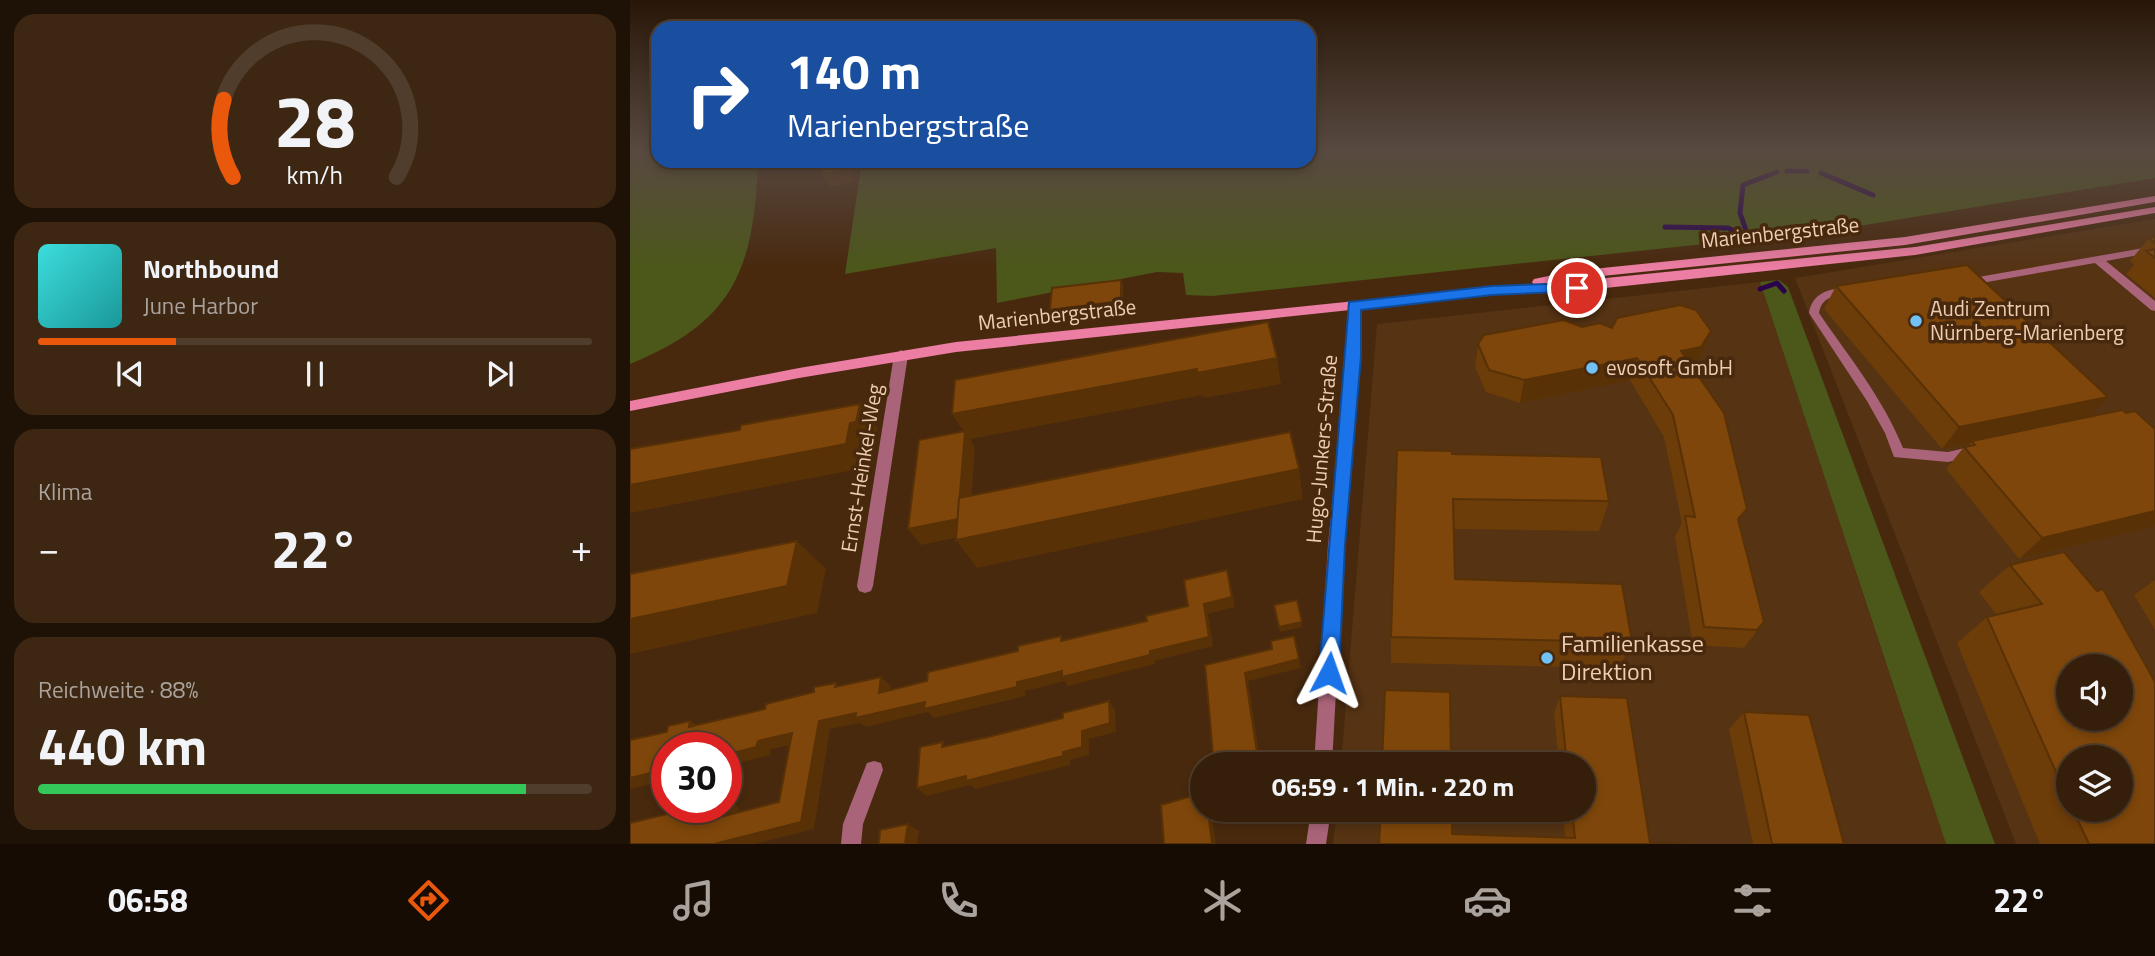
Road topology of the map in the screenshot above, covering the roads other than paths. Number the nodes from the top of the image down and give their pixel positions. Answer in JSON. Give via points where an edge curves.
{"nodes":[{"id":1,"x":2155,"y":199,"type":"edge"},
{"id":2,"x":2155,"y":210,"type":"edge"},
{"id":3,"x":2006,"y":225,"type":"junction"},
{"id":4,"x":2001,"y":238,"type":"junction"},
{"id":5,"x":2155,"y":249,"type":"edge"},
{"id":6,"x":2097,"y":259,"type":"junction"},
{"id":7,"x":1492,"y":290,"type":"junction"},
{"id":8,"x":1861,"y":293,"type":"edge"},
{"id":9,"x":1990,"y":301,"type":"edge"},
{"id":10,"x":1354,"y":306,"type":"junction"},
{"id":11,"x":2155,"y":307,"type":"edge"},
{"id":12,"x":901,"y":355,"type":"junction"},
{"id":13,"x":630,"y":406,"type":"edge"},
{"id":14,"x":1989,"y":448,"type":"edge"},
{"id":15,"x":865,"y":586,"type":"dead end"},
{"id":16,"x":1325,"y":752,"type":"edge"},
{"id":17,"x":874,"y":769,"type":"dead end"},
{"id":18,"x":1319,"y":822,"type":"edge"},
{"id":19,"x":851,"y":844,"type":"edge"},
{"id":20,"x":1316,"y":844,"type":"edge"}],
"edges":[{"from":1,"to":3,"type":"main road","name":"Marienbergstraße"},
{"from":2,"to":4,"type":"main road","name":"Marienbergstraße"},
{"from":3,"to":4,"type":"main road"},
{"from":3,"to":7,"type":"main road","name":"Marienbergstraße","via":[[1905,241],[1573,275]]},
{"from":4,"to":7,"type":"main road","name":"Marienbergstraße","via":[[1577,288]]},
{"from":5,"to":6,"type":"lane"},
{"from":6,"to":9,"type":"lane","via":[[1984,279],[1973,285]]},
{"from":6,"to":11,"type":"lane"},
{"from":7,"to":10,"type":"main road","name":"Marienbergstraße"},
{"from":8,"to":14,"type":"lane","via":[[1842,291],[1823,297],[1816,302],[1814,313],[1889,424],[1898,453],[1948,457]]},
{"from":10,"to":12,"type":"main road","name":"Marienbergstraße"},
{"from":10,"to":16,"type":"street","name":"Hugo-Junkers-Straße"},
{"from":12,"to":13,"type":"main road","name":"Marienbergstraße"},
{"from":12,"to":15,"type":"street","name":"Ernst-Heinkel-Weg"},
{"from":17,"to":19,"type":"street","via":[[853,824]]},
{"from":18,"to":20,"type":"street"}]}
